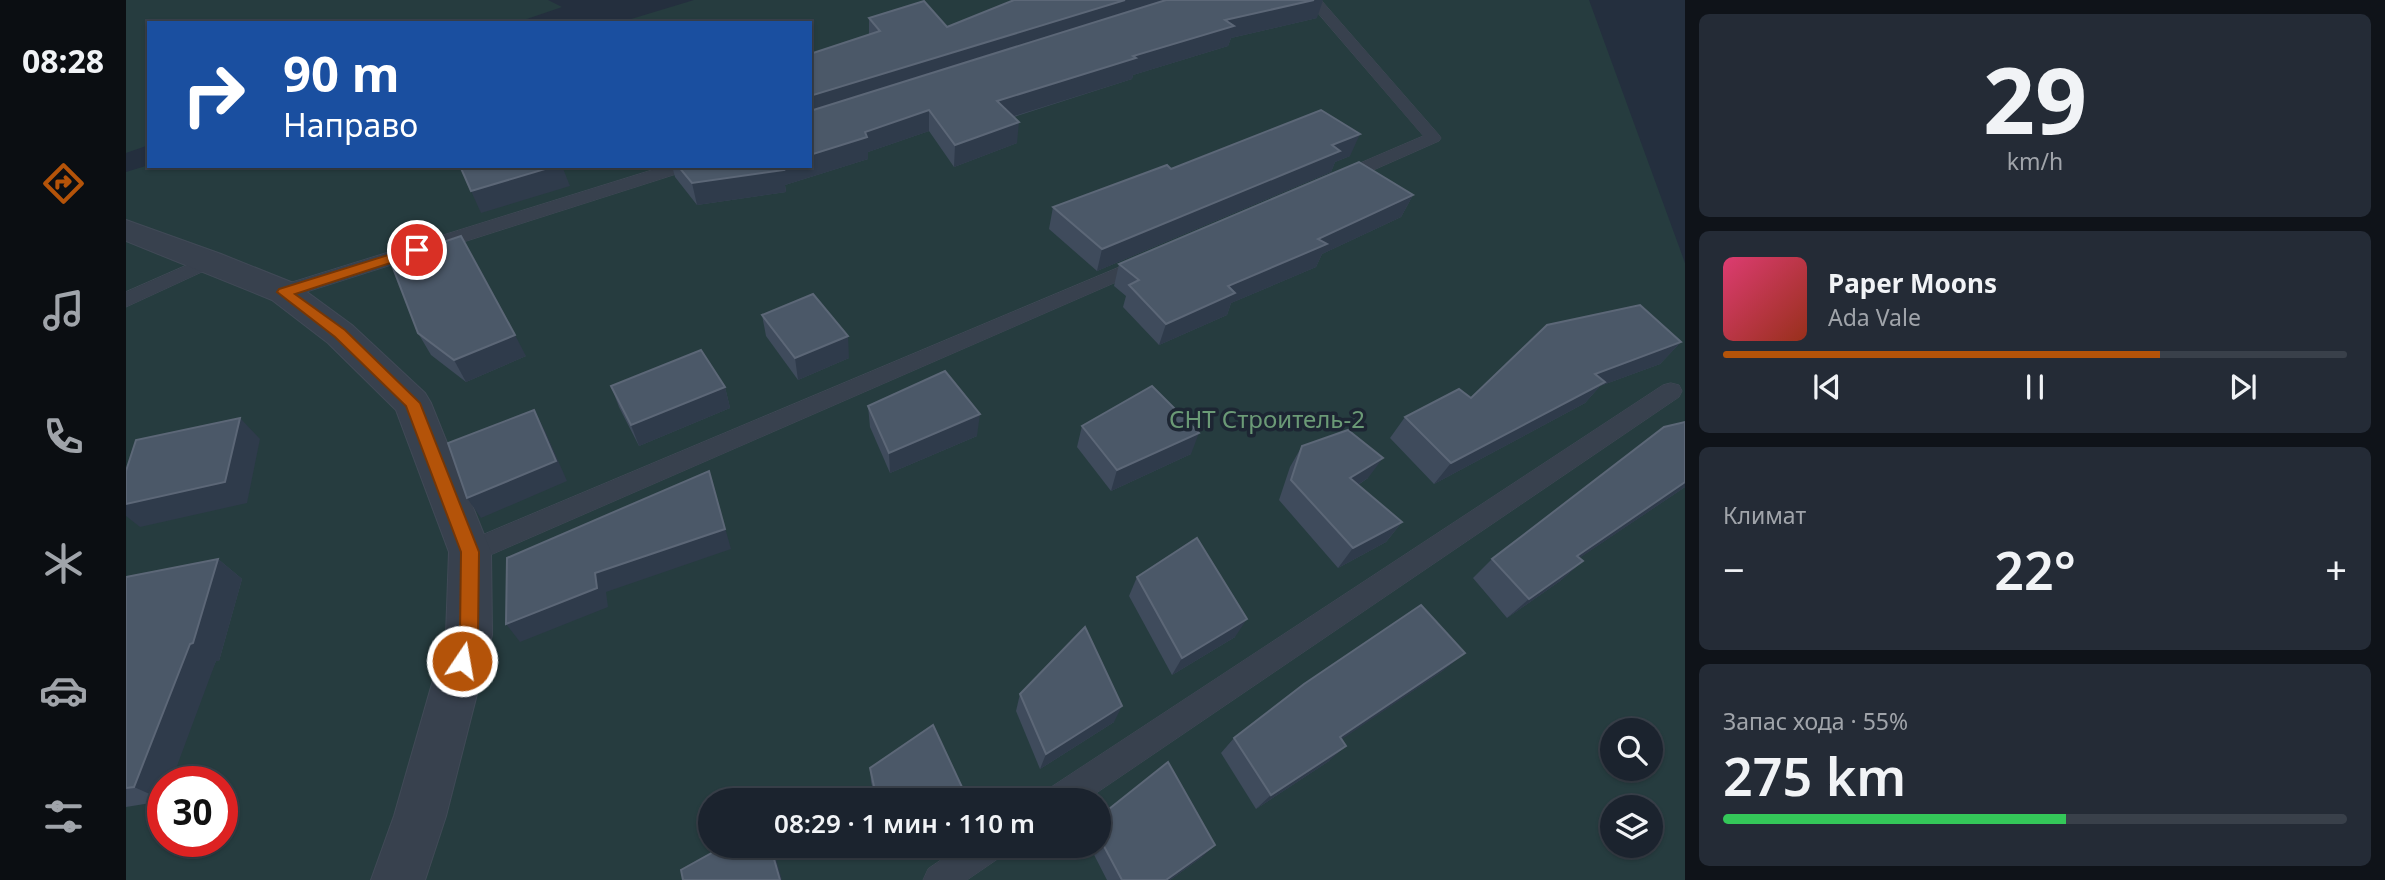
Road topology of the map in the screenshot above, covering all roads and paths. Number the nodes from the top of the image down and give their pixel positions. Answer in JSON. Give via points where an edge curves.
{"nodes":[{"id":1,"x":1314,"y":0,"type":"edge"},
{"id":2,"x":677,"y":168,"type":"edge"},
{"id":3,"x":1317,"y":188,"type":"edge"},
{"id":4,"x":126,"y":230,"type":"edge"},
{"id":5,"x":1163,"y":254,"type":"edge"},
{"id":6,"x":210,"y":261,"type":"junction"},
{"id":7,"x":284,"y":292,"type":"junction"},
{"id":8,"x":126,"y":300,"type":"edge"},
{"id":9,"x":1671,"y":391,"type":"dead end"},
{"id":10,"x":470,"y":552,"type":"junction"},
{"id":11,"x":1077,"y":788,"type":"edge"},
{"id":12,"x":972,"y":858,"type":"edge"},
{"id":13,"x":398,"y":880,"type":"edge"},
{"id":14,"x":939,"y":880,"type":"edge"}],
"edges":[{"from":1,"to":3,"type":"lane","via":[[1433,138]]},
{"from":2,"to":7,"type":"lane"},
{"from":4,"to":6,"type":"street"},
{"from":5,"to":10,"type":"lane"},
{"from":6,"to":7,"type":"street"},
{"from":6,"to":8,"type":"lane"},
{"from":7,"to":10,"type":"street","via":[[340,334],[412,403]]},
{"from":9,"to":11,"type":"lane"},
{"from":10,"to":13,"type":"street","via":[[469,635]]},
{"from":12,"to":14,"type":"lane"}]}
